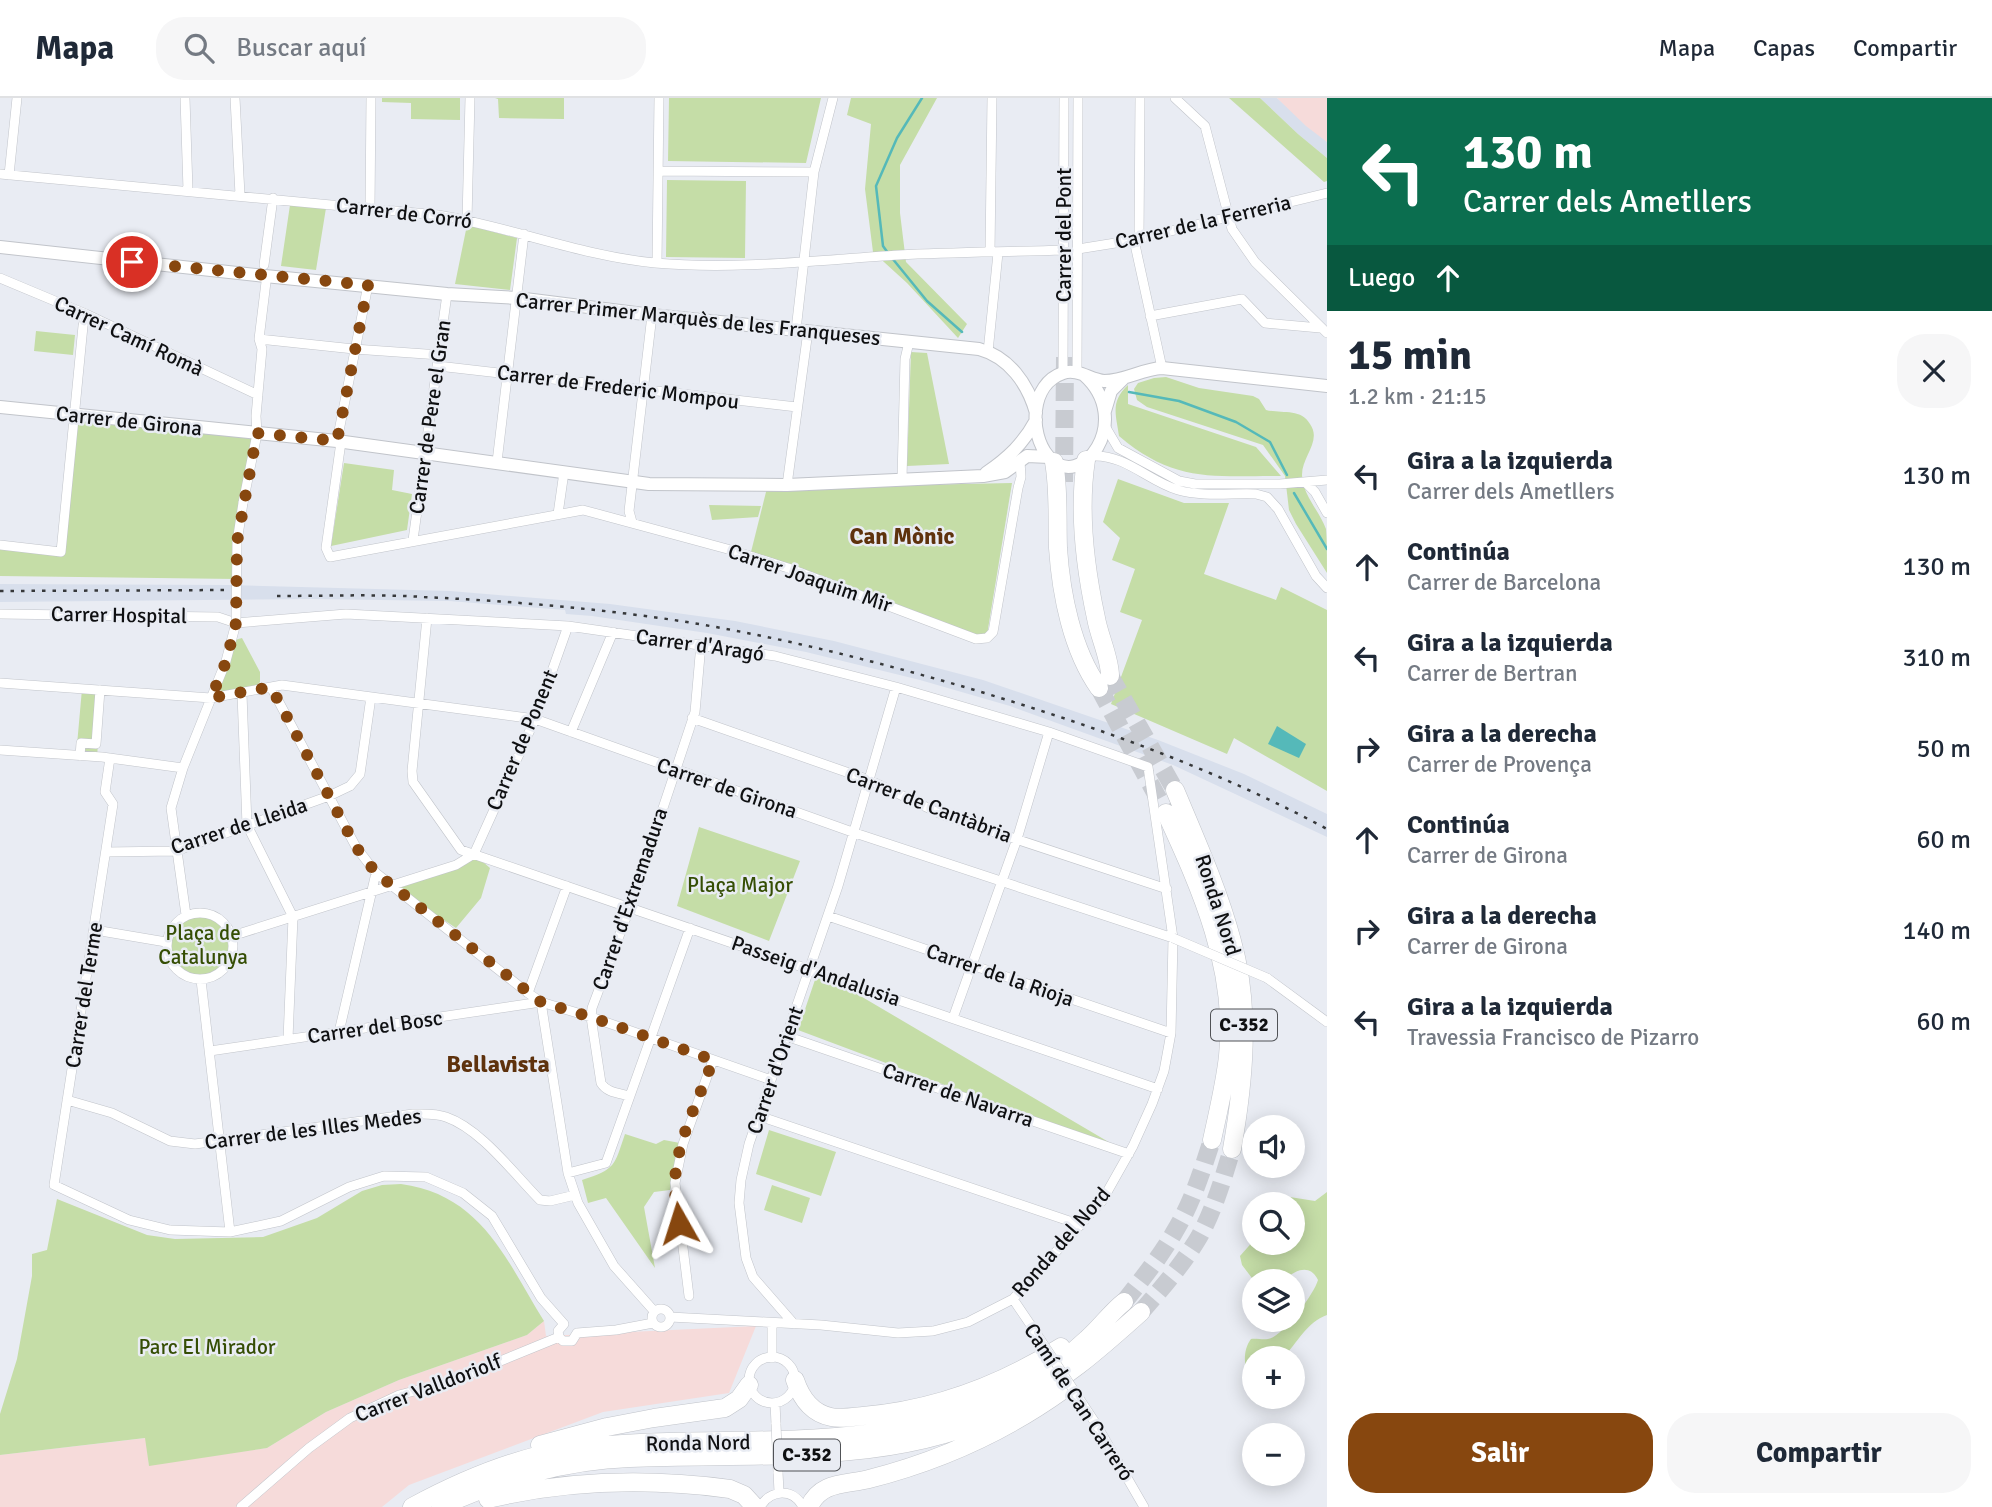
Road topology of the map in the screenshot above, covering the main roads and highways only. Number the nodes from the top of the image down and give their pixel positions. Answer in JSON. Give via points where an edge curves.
{"nodes":[{"id":1,"x":1089,"y":458,"type":"road end"},
{"id":2,"x":1051,"y":460,"type":"road end"},
{"id":3,"x":1069,"y":482,"type":"tunnel mouth"},
{"id":4,"x":1105,"y":682,"type":"junction"},
{"id":5,"x":1175,"y":790,"type":"tunnel mouth"},
{"id":6,"x":1166,"y":813,"type":"tunnel mouth"},
{"id":7,"x":1212,"y":1140,"type":"tunnel mouth"},
{"id":8,"x":1232,"y":1149,"type":"tunnel mouth"},
{"id":9,"x":795,"y":1380,"type":"road end"},
{"id":10,"x":749,"y":1385,"type":"road end"},
{"id":11,"x":438,"y":1501,"type":"edge"},
{"id":12,"x":412,"y":1507,"type":"edge"},
{"id":13,"x":465,"y":1507,"type":"edge"},
{"id":14,"x":757,"y":1507,"type":"edge"},
{"id":15,"x":809,"y":1507,"type":"edge"}],
"edges":[{"from":1,"to":4,"type":"highway","via":[[1083,482],[1087,571]]},
{"from":2,"to":4,"type":"highway","via":[[1057,481],[1058,551],[1068,610],[1091,676]]},
{"from":3,"to":4,"type":"highway","via":[[1079,588]]},
{"from":5,"to":8,"type":"highway","name":"Ronda Nord","number":"C-352","via":[[1217,890],[1240,982],[1243,1082]]},
{"from":6,"to":7,"type":"highway","name":"Ronda Nord","number":"C-352","via":[[1202,891],[1224,979],[1228,1053]]},
{"from":9,"to":11,"type":"highway","name":"Ronda Nord","number":"C-352","via":[[809,1406],[832,1418],[925,1405],[1004,1379],[1050,1354],[1121,1304],[1066,1358],[1030,1382],[939,1420],[823,1439],[624,1444],[563,1451],[486,1471]]},
{"from":10,"to":11,"type":"highway","via":[[725,1408],[560,1439],[490,1461],[440,1487]]},
{"from":11,"to":12,"type":"highway","name":"Ronda Nord","number":"C-352"},
{"from":11,"to":15,"type":"highway","name":"Ronda Nord","number":"C-352","via":[[564,1466],[628,1458],[817,1454],[946,1433],[1010,1410],[1046,1388],[1141,1312],[1129,1334],[1093,1366],[1001,1431],[918,1466],[825,1488]]},
{"from":13,"to":14,"type":"highway","via":[[555,1485],[637,1481],[730,1489]]}]}
